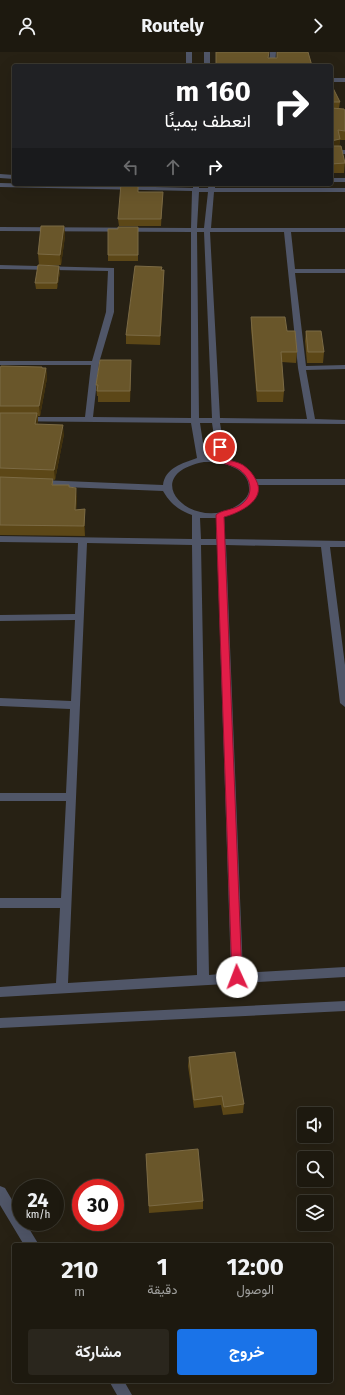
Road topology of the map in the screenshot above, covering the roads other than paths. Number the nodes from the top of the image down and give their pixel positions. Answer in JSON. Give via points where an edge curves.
{"nodes":[{"id":1,"x":189,"y":52,"type":"edge"},
{"id":2,"x":207,"y":52,"type":"edge"},
{"id":3,"x":273,"y":52,"type":"edge"},
{"id":4,"x":189,"y":64,"type":"edge"},
{"id":5,"x":207,"y":64,"type":"edge"},
{"id":6,"x":272,"y":64,"type":"edge"},
{"id":7,"x":333,"y":80,"type":"edge"},
{"id":8,"x":345,"y":80,"type":"edge"},
{"id":9,"x":333,"y":152,"type":"edge"},
{"id":10,"x":345,"y":152,"type":"edge"},
{"id":11,"x":0,"y":176,"type":"edge"},
{"id":12,"x":12,"y":177,"type":"edge"},
{"id":13,"x":333,"y":180,"type":"edge"},
{"id":14,"x":345,"y":180,"type":"edge"},
{"id":15,"x":0,"y":185,"type":"edge"},
{"id":16,"x":12,"y":185,"type":"edge"},
{"id":17,"x":197,"y":186,"type":"edge"},
{"id":18,"x":212,"y":187,"type":"edge"},
{"id":19,"x":345,"y":190,"type":"edge"},
{"id":20,"x":0,"y":229,"type":"edge"},
{"id":21,"x":194,"y":230,"type":"junction"},
{"id":22,"x":287,"y":230,"type":"junction"},
{"id":23,"x":345,"y":230,"type":"edge"},
{"id":24,"x":207,"y":231,"type":"junction"},
{"id":25,"x":0,"y":267,"type":"edge"},
{"id":26,"x":293,"y":271,"type":"junction"},
{"id":27,"x":345,"y":271,"type":"edge"},
{"id":28,"x":0,"y":363,"type":"edge"},
{"id":29,"x":94,"y":363,"type":"junction"},
{"id":30,"x":345,"y":367,"type":"edge"},
{"id":31,"x":302,"y":368,"type":"junction"},
{"id":32,"x":0,"y":419,"type":"edge"},
{"id":33,"x":89,"y":419,"type":"junction"},
{"id":34,"x":194,"y":420,"type":"junction"},
{"id":35,"x":216,"y":421,"type":"junction"},
{"id":36,"x":311,"y":422,"type":"junction"},
{"id":37,"x":345,"y":422,"type":"edge"},
{"id":38,"x":201,"y":460,"type":"junction"},
{"id":39,"x":222,"y":460,"type":"junction"},
{"id":40,"x":254,"y":482,"type":"junction"},
{"id":41,"x":345,"y":482,"type":"edge"},
{"id":42,"x":32,"y":483,"type":"edge"},
{"id":43,"x":166,"y":488,"type":"junction"},
{"id":44,"x":196,"y":514,"type":"junction"},
{"id":45,"x":220,"y":515,"type":"junction"},
{"id":46,"x":0,"y":539,"type":"edge"},
{"id":47,"x":83,"y":541,"type":"junction"},
{"id":48,"x":197,"y":542,"type":"junction"},
{"id":49,"x":221,"y":542,"type":"junction"},
{"id":50,"x":325,"y":544,"type":"junction"},
{"id":51,"x":345,"y":544,"type":"edge"},
{"id":52,"x":79,"y":617,"type":"junction"},
{"id":53,"x":0,"y":618,"type":"edge"},
{"id":54,"x":0,"y":702,"type":"edge"},
{"id":55,"x":345,"y":703,"type":"edge"},
{"id":56,"x":75,"y":705,"type":"junction"},
{"id":57,"x":0,"y":797,"type":"edge"},
{"id":58,"x":71,"y":797,"type":"junction"},
{"id":59,"x":0,"y":903,"type":"edge"},
{"id":60,"x":66,"y":903,"type":"junction"},
{"id":61,"x":345,"y":972,"type":"edge"},
{"id":62,"x":237,"y":977,"type":"junction"},
{"id":63,"x":203,"y":979,"type":"junction"},
{"id":64,"x":62,"y":988,"type":"junction"},
{"id":65,"x":0,"y":992,"type":"edge"},
{"id":66,"x":345,"y":1006,"type":"edge"},
{"id":67,"x":0,"y":1023,"type":"edge"},
{"id":68,"x":0,"y":1193,"type":"edge"},
{"id":69,"x":31,"y":1243,"type":"edge"},
{"id":70,"x":117,"y":1383,"type":"edge"},
{"id":71,"x":124,"y":1395,"type":"edge"}],
"edges":[{"from":1,"to":4,"type":"street"},
{"from":2,"to":5,"type":"street"},
{"from":3,"to":6,"type":"street"},
{"from":7,"to":8,"type":"street"},
{"from":9,"to":10,"type":"street"},
{"from":11,"to":12,"type":"street"},
{"from":13,"to":14,"type":"street"},
{"from":15,"to":16,"type":"street"},
{"from":17,"to":18,"type":"street"},
{"from":17,"to":21,"type":"street"},
{"from":18,"to":19,"type":"street"},
{"from":18,"to":24,"type":"street"},
{"from":20,"to":21,"type":"street"},
{"from":21,"to":24,"type":"street"},
{"from":21,"to":34,"type":"street"},
{"from":22,"to":23,"type":"street"},
{"from":22,"to":24,"type":"street"},
{"from":22,"to":26,"type":"street"},
{"from":24,"to":35,"type":"street"},
{"from":25,"to":29,"type":"street","via":[[112,269],[110,312]]},
{"from":26,"to":27,"type":"street"},
{"from":26,"to":31,"type":"street"},
{"from":28,"to":29,"type":"street"},
{"from":29,"to":33,"type":"street"},
{"from":30,"to":31,"type":"street"},
{"from":31,"to":36,"type":"street"},
{"from":32,"to":33,"type":"street"},
{"from":33,"to":34,"type":"street"},
{"from":34,"to":35,"type":"street"},
{"from":34,"to":38,"type":"street"},
{"from":35,"to":36,"type":"street"},
{"from":35,"to":39,"type":"street"},
{"from":36,"to":37,"type":"street"},
{"from":38,"to":39,"type":"street"},
{"from":38,"to":43,"type":"street","via":[[176,469],[168,478]]},
{"from":39,"to":40,"type":"street","via":[[241,467]]},
{"from":40,"to":41,"type":"street"},
{"from":40,"to":45,"type":"street","via":[[254,491],[247,503],[232,512]]},
{"from":42,"to":43,"type":"street"},
{"from":43,"to":44,"type":"street","via":[[170,499],[181,508]]},
{"from":44,"to":45,"type":"street"},
{"from":44,"to":48,"type":"street"},
{"from":45,"to":49,"type":"street"},
{"from":46,"to":47,"type":"street"},
{"from":47,"to":48,"type":"street"},
{"from":47,"to":52,"type":"street"},
{"from":48,"to":49,"type":"street"},
{"from":48,"to":63,"type":"street"},
{"from":49,"to":50,"type":"street"},
{"from":49,"to":62,"type":"street"},
{"from":50,"to":51,"type":"street"},
{"from":50,"to":55,"type":"street"},
{"from":52,"to":53,"type":"street"},
{"from":52,"to":56,"type":"street"},
{"from":54,"to":56,"type":"street"},
{"from":56,"to":58,"type":"street"},
{"from":57,"to":58,"type":"street"},
{"from":58,"to":60,"type":"street"},
{"from":59,"to":60,"type":"street"},
{"from":60,"to":64,"type":"street"},
{"from":61,"to":62,"type":"street"},
{"from":62,"to":63,"type":"street"},
{"from":63,"to":64,"type":"street"},
{"from":64,"to":65,"type":"street"},
{"from":66,"to":67,"type":"street"},
{"from":68,"to":69,"type":"street"},
{"from":70,"to":71,"type":"street"}]}
